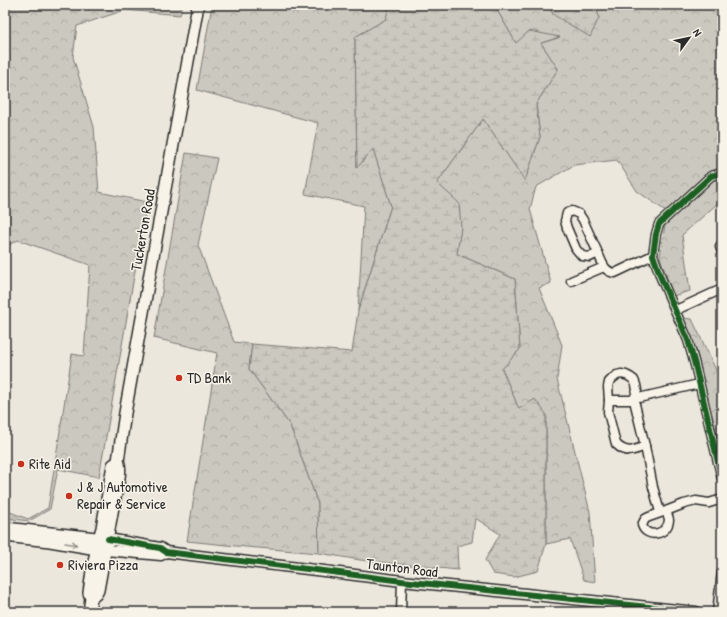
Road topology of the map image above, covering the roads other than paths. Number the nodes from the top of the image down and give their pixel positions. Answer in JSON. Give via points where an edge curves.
{"nodes":[{"id":1,"x":198,"y":5,"type":"edge"},
{"id":2,"x":722,"y":173,"type":"edge"},
{"id":3,"x":722,"y":243,"type":"edge"},
{"id":4,"x":722,"y":252,"type":"edge"},
{"id":5,"x":598,"y":253,"type":"junction"},
{"id":6,"x":654,"y":255,"type":"junction"},
{"id":7,"x":604,"y":267,"type":"junction"},
{"id":8,"x":571,"y":281,"type":"dead end"},
{"id":9,"x":722,"y":290,"type":"edge"},
{"id":10,"x":676,"y":310,"type":"junction"},
{"id":11,"x":699,"y":384,"type":"junction"},
{"id":12,"x":609,"y":400,"type":"junction"},
{"id":13,"x":634,"y":400,"type":"junction"},
{"id":14,"x":645,"y":446,"type":"junction"},
{"id":15,"x":722,"y":479,"type":"edge"},
{"id":16,"x":722,"y":499,"type":"edge"},
{"id":17,"x":5,"y":528,"type":"edge"},
{"id":18,"x":5,"y":536,"type":"edge"},
{"id":19,"x":102,"y":544,"type":"junction"},
{"id":20,"x":722,"y":572,"type":"edge"},
{"id":21,"x":402,"y":581,"type":"junction"},
{"id":22,"x":89,"y":612,"type":"edge"},
{"id":23,"x":401,"y":612,"type":"edge"},
{"id":24,"x":696,"y":612,"type":"edge"},
{"id":25,"x":718,"y":612,"type":"edge"}],
"edges":[{"from":1,"to":19,"type":"main road","name":"Tuckerton Road","via":[[125,413],[118,461],[119,473]]},
{"from":2,"to":6,"type":"street","via":[[711,176],[659,224]]},
{"from":3,"to":4,"type":"street"},
{"from":5,"to":5,"type":"street","via":[[590,257],[582,256],[576,249],[565,221],[567,213],[572,210],[579,214]]},
{"from":5,"to":7,"type":"street"},
{"from":6,"to":7,"type":"street","via":[[615,273],[609,273]]},
{"from":6,"to":10,"type":"street","via":[[661,278]]},
{"from":7,"to":8,"type":"street"},
{"from":9,"to":10,"type":"street"},
{"from":10,"to":11,"type":"street","via":[[688,340]]},
{"from":11,"to":13,"type":"street"},
{"from":11,"to":15,"type":"street"},
{"from":12,"to":13,"type":"street"},
{"from":12,"to":13,"type":"street","via":[[609,382],[621,374],[626,374],[634,380],[637,390]]},
{"from":12,"to":14,"type":"street","via":[[608,412],[616,444],[630,451]]},
{"from":13,"to":14,"type":"street"},
{"from":14,"to":16,"type":"street","via":[[653,486],[663,512],[696,501],[709,503]]},
{"from":17,"to":19,"type":"main road"},
{"from":18,"to":19,"type":"main road","one_way":true},
{"from":19,"to":21,"type":"street","name":"Taunton Road","via":[[160,548],[166,552]]},
{"from":19,"to":22,"type":"main road","name":"Tuckerton Road","via":[[92,571]]},
{"from":20,"to":25,"type":"street"},
{"from":21,"to":23,"type":"street"},
{"from":21,"to":24,"type":"street","name":"Taunton Road"}]}
